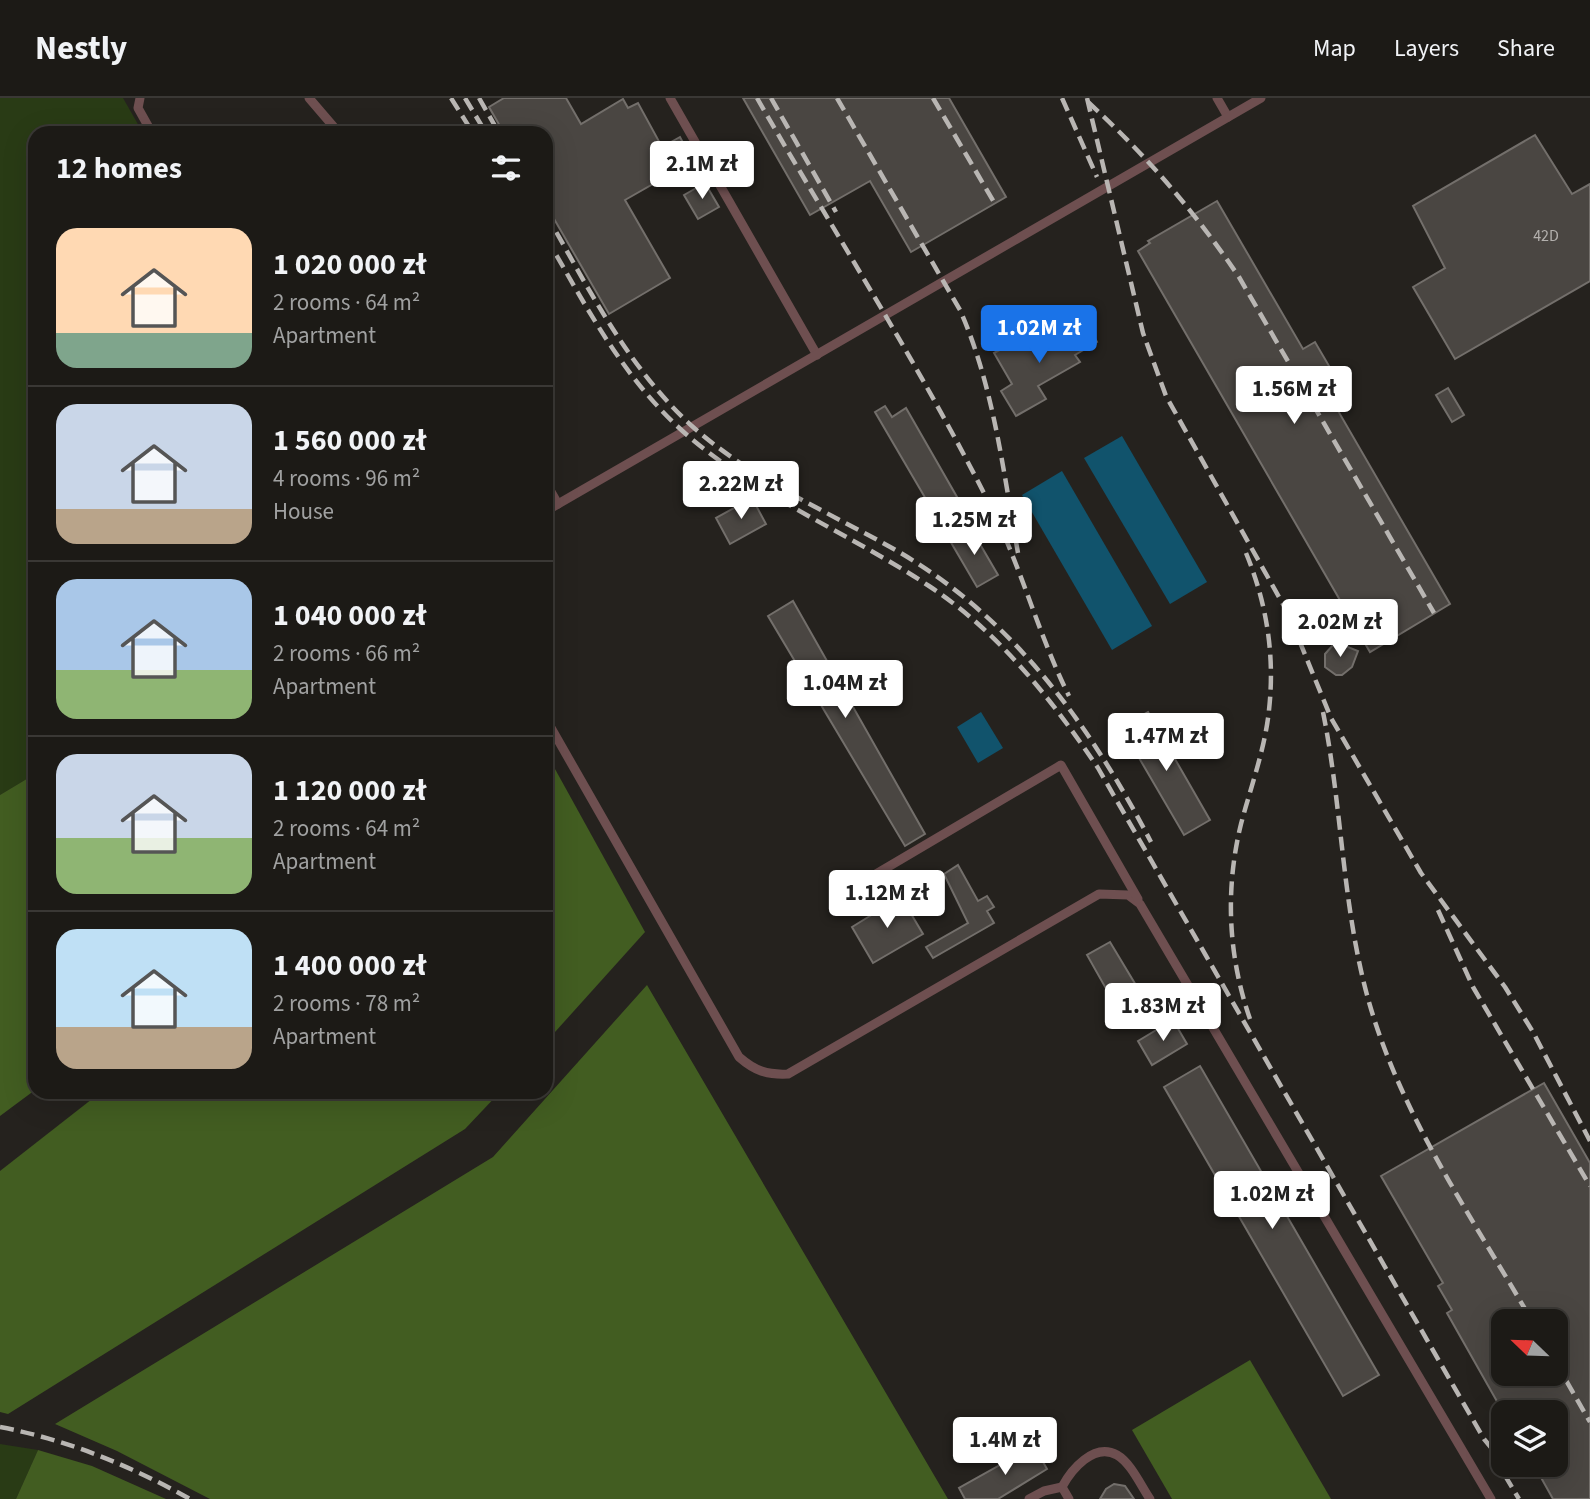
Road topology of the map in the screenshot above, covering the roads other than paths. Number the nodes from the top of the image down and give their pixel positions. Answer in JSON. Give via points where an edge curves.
{"nodes":[{"id":1,"x":140,"y":98,"type":"edge"},
{"id":2,"x":309,"y":98,"type":"edge"},
{"id":3,"x":670,"y":98,"type":"edge"},
{"id":4,"x":1217,"y":98,"type":"edge"},
{"id":5,"x":1261,"y":98,"type":"edge"},
{"id":6,"x":1228,"y":117,"type":"junction"},
{"id":7,"x":148,"y":126,"type":"edge"},
{"id":8,"x":333,"y":126,"type":"edge"},
{"id":9,"x":817,"y":355,"type":"junction"},
{"id":10,"x":553,"y":495,"type":"edge"},
{"id":11,"x":558,"y":504,"type":"junction"},
{"id":12,"x":553,"y":507,"type":"edge"},
{"id":13,"x":553,"y":731,"type":"edge"},
{"id":14,"x":854,"y":887,"type":"dead end"},
{"id":15,"x":1140,"y":904,"type":"junction"},
{"id":16,"x":1062,"y":1487,"type":"junction"},
{"id":17,"x":1029,"y":1499,"type":"edge"},
{"id":18,"x":1069,"y":1499,"type":"edge"},
{"id":19,"x":1150,"y":1499,"type":"edge"},
{"id":20,"x":1491,"y":1499,"type":"edge"}],
"edges":[{"from":1,"to":7,"type":"lane","via":[[138,108]]},
{"from":2,"to":8,"type":"lane"},
{"from":3,"to":9,"type":"lane"},
{"from":4,"to":6,"type":"lane"},
{"from":5,"to":6,"type":"lane"},
{"from":6,"to":9,"type":"lane"},
{"from":9,"to":11,"type":"lane"},
{"from":10,"to":11,"type":"lane"},
{"from":11,"to":12,"type":"lane"},
{"from":13,"to":15,"type":"lane","via":[[739,1057],[754,1069],[788,1073],[1099,894],[1128,895]]},
{"from":14,"to":15,"type":"lane","via":[[1060,765]]},
{"from":15,"to":20,"type":"lane"},
{"from":16,"to":17,"type":"lane"},
{"from":16,"to":18,"type":"lane"},
{"from":16,"to":19,"type":"lane","via":[[1080,1461],[1101,1452],[1115,1453]]}]}
